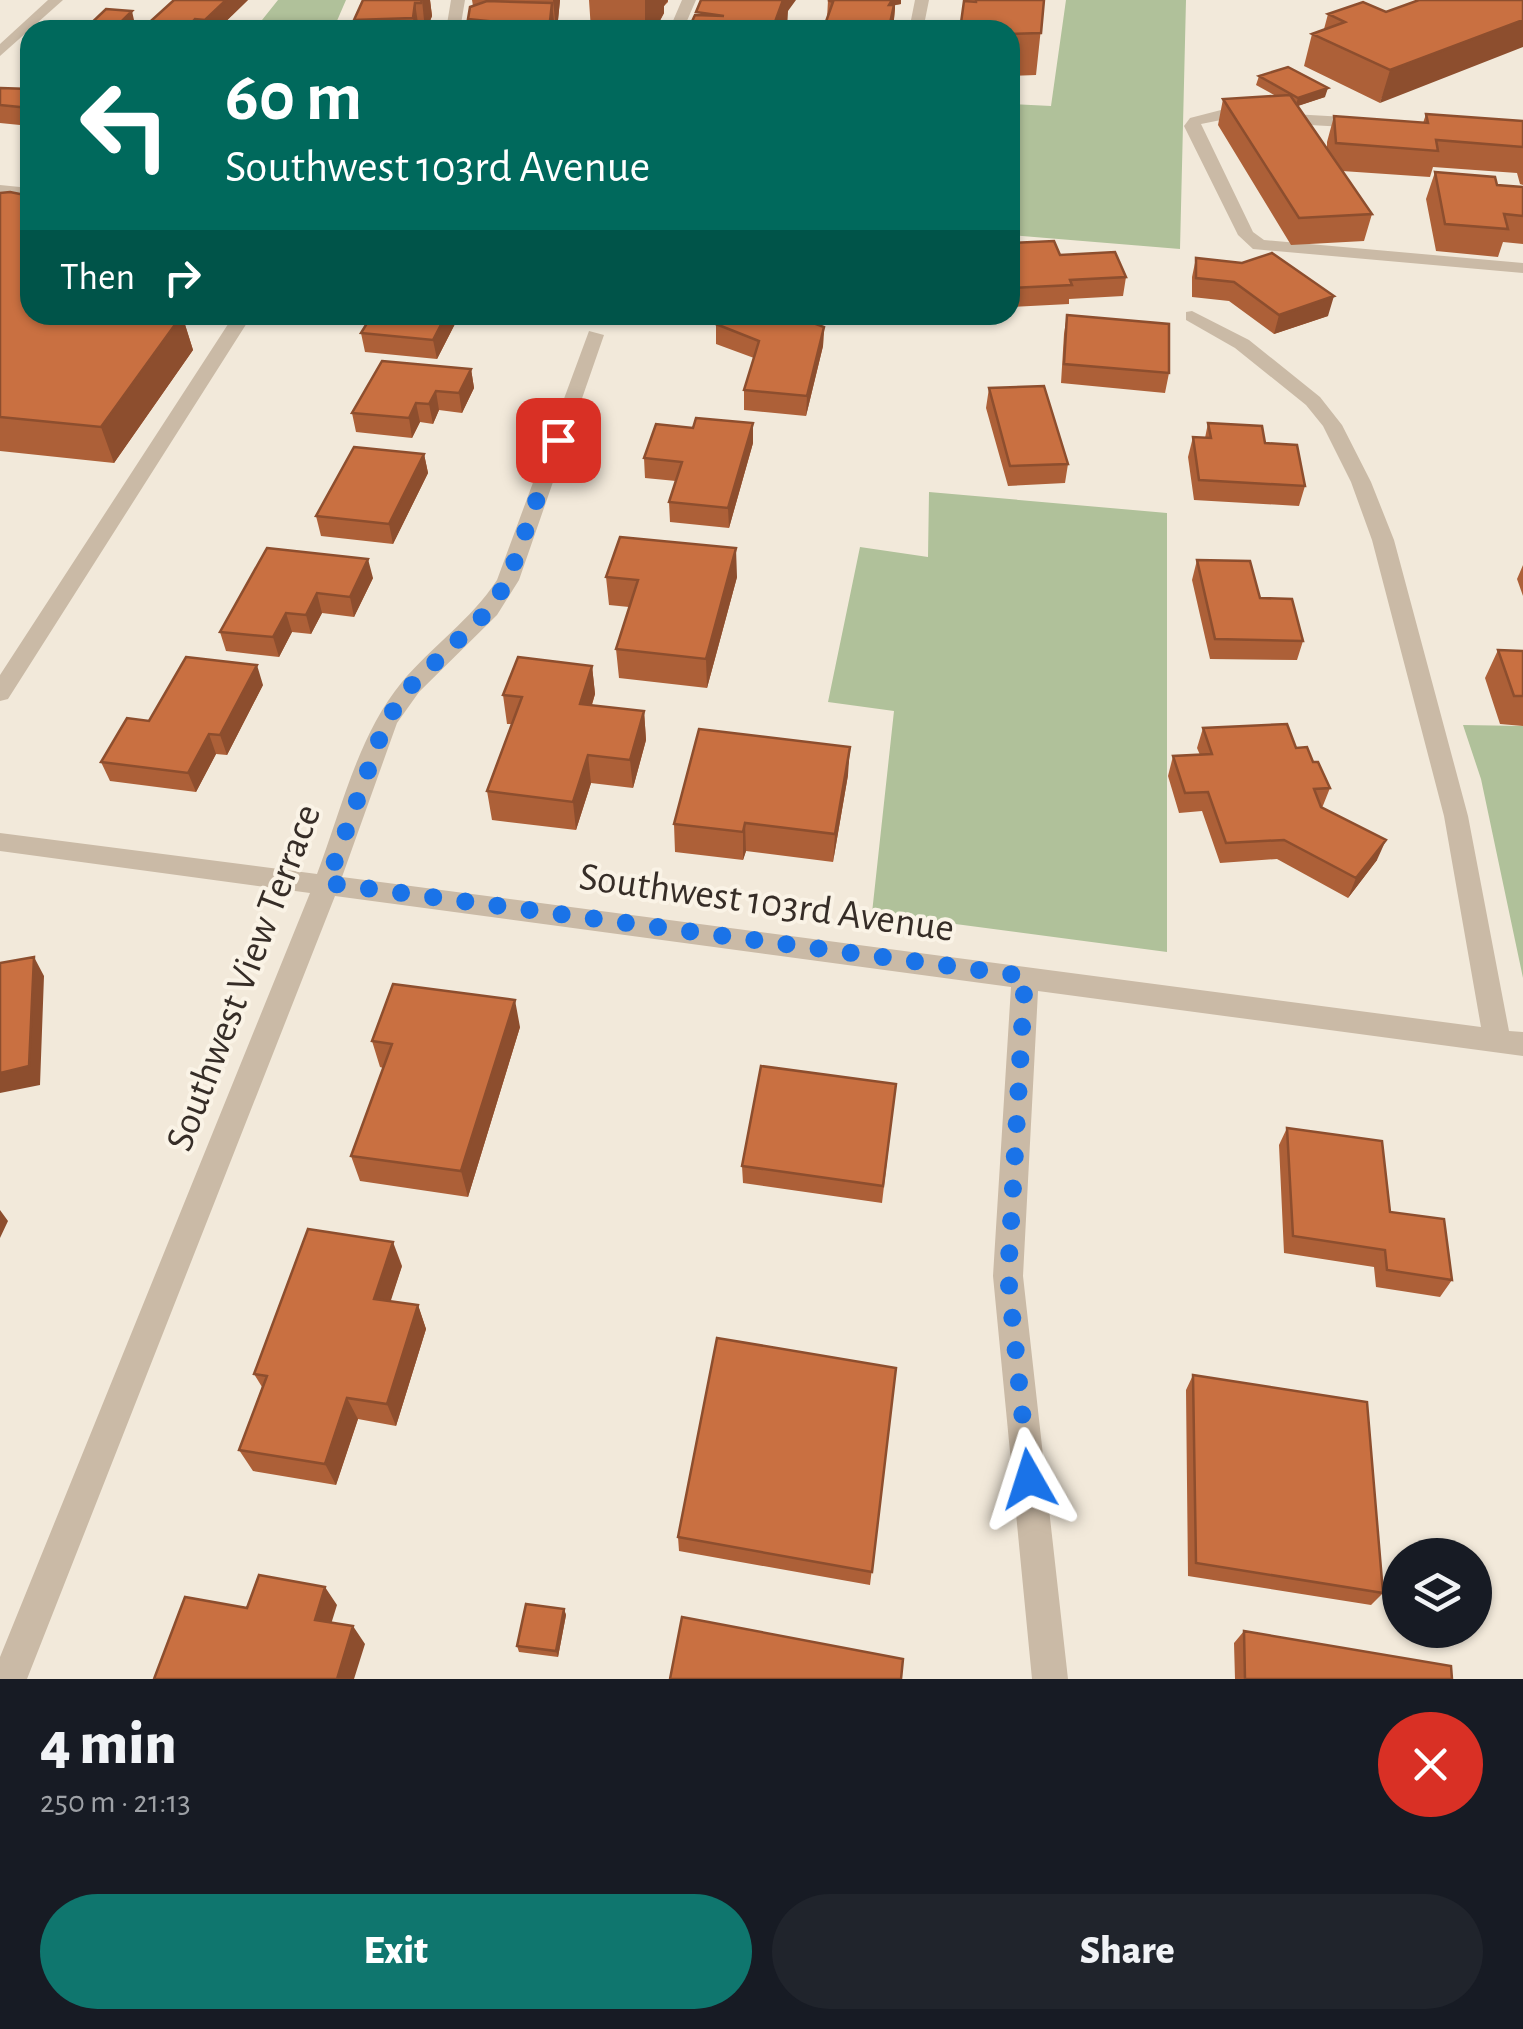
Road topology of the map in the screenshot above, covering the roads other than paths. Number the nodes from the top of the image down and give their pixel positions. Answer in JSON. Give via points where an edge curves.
{"nodes":[{"id":1,"x":56,"y":0,"type":"edge"},
{"id":2,"x":34,"y":20,"type":"edge"},
{"id":3,"x":0,"y":32,"type":"edge"},
{"id":4,"x":20,"y":33,"type":"joint"},
{"id":5,"x":0,"y":52,"type":"edge"},
{"id":6,"x":1382,"y":125,"type":"edge"},
{"id":7,"x":1523,"y":268,"type":"edge"},
{"id":8,"x":1192,"y":316,"type":"dead end"},
{"id":9,"x":237,"y":325,"type":"edge"},
{"id":10,"x":596,"y":335,"type":"dead end"},
{"id":11,"x":0,"y":692,"type":"edge"},
{"id":12,"x":0,"y":842,"type":"edge"},
{"id":13,"x":327,"y":883,"type":"junction"},
{"id":14,"x":1025,"y":976,"type":"junction"},
{"id":15,"x":1510,"y":1042,"type":"edge"},
{"id":16,"x":9,"y":1679,"type":"edge"},
{"id":17,"x":1050,"y":1679,"type":"edge"}],
"edges":[{"from":1,"to":2,"type":"street"},
{"from":3,"to":4,"type":"street"},
{"from":4,"to":5,"type":"street"},
{"from":6,"to":7,"type":"street","via":[[1221,115],[1192,126],[1246,235],[1259,245]]},
{"from":8,"to":15,"type":"street","via":[[1242,344],[1314,401],[1361,482],[1456,816]]},
{"from":9,"to":11,"type":"street"},
{"from":10,"to":13,"type":"street","name":"Southwest View Terrace","via":[[508,580],[489,610],[411,686],[386,721]]},
{"from":12,"to":13,"type":"street","name":"Southwest 103rd Avenue"},
{"from":13,"to":14,"type":"street","name":"Southwest 103rd Avenue"},
{"from":13,"to":16,"type":"street","name":"Southwest View Terrace"},
{"from":14,"to":15,"type":"street","name":"Southwest 103rd Avenue"},
{"from":14,"to":17,"type":"street","via":[[1008,1276]]}]}
